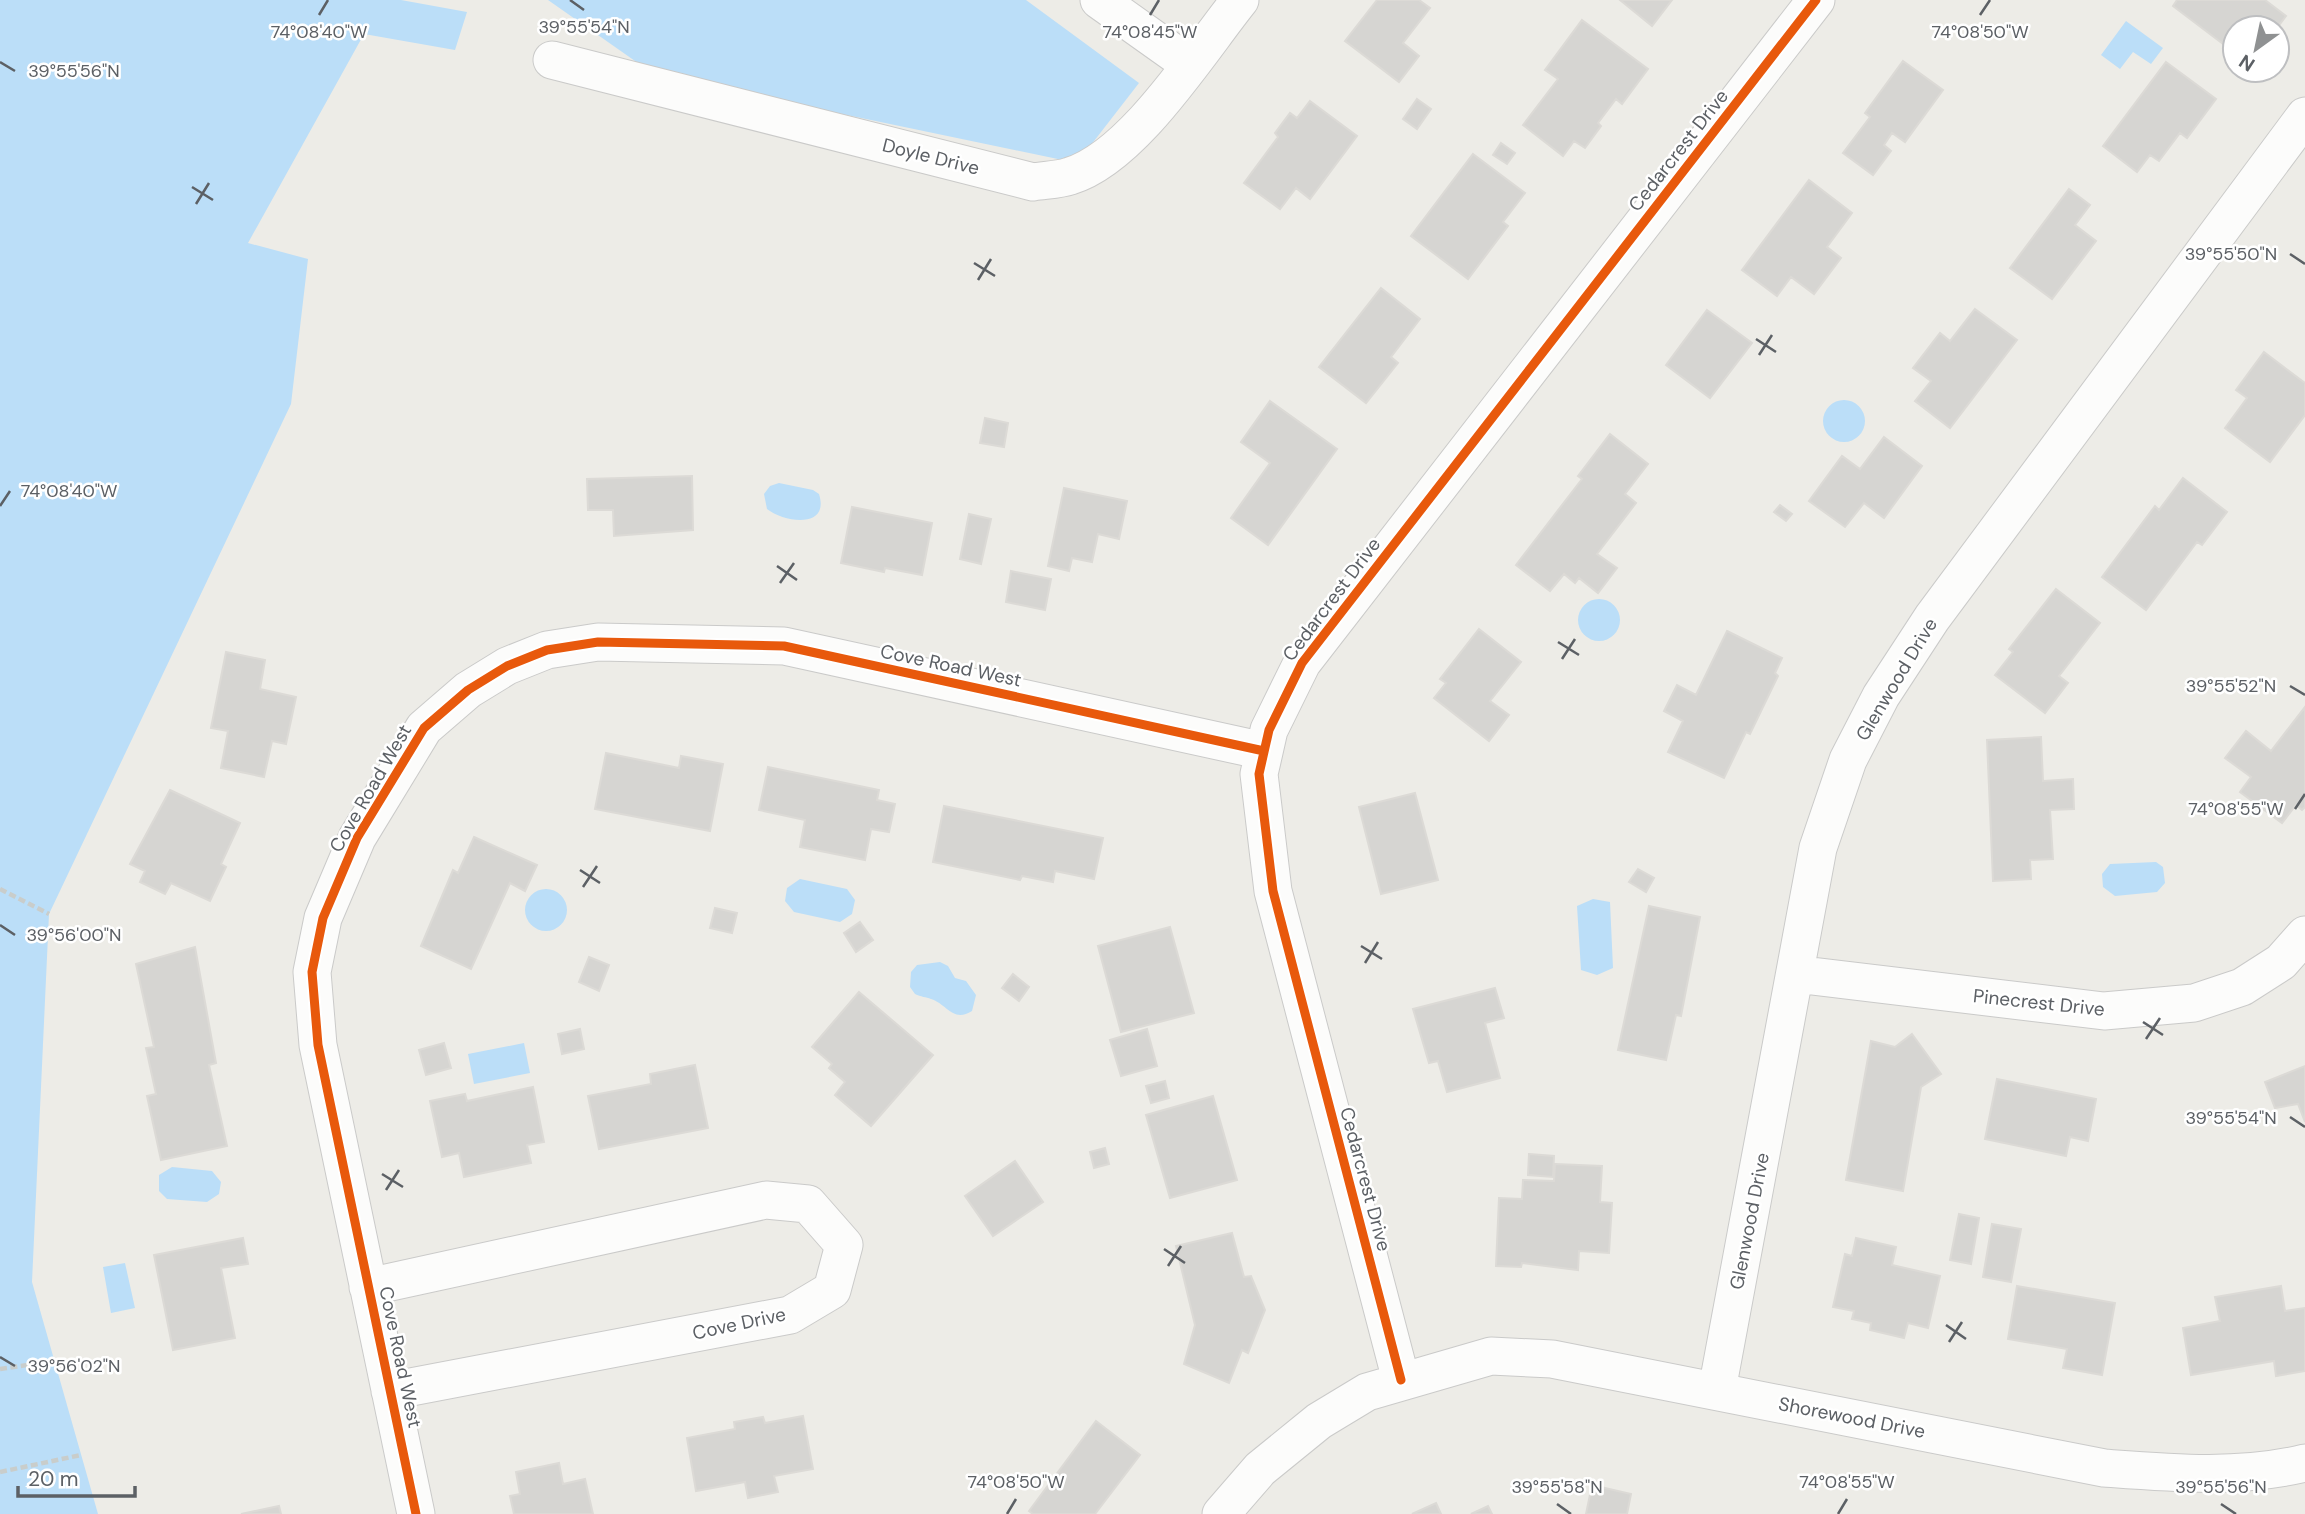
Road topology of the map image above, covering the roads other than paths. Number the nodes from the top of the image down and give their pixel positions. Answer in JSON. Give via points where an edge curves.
{"nodes":[{"id":1,"x":1099,"y":0,"type":"edge"},
{"id":2,"x":1240,"y":0,"type":"edge"},
{"id":3,"x":1816,"y":0,"type":"edge"},
{"id":4,"x":552,"y":60,"type":"dead end"},
{"id":5,"x":1189,"y":64,"type":"junction"},
{"id":6,"x":2305,"y":116,"type":"edge"},
{"id":7,"x":1264,"y":751,"type":"junction"},
{"id":8,"x":2305,"y":935,"type":"edge"},
{"id":9,"x":1795,"y":974,"type":"junction"},
{"id":10,"x":368,"y":1287,"type":"junction"},
{"id":11,"x":1401,"y":1380,"type":"junction"},
{"id":12,"x":1717,"y":1390,"type":"junction"},
{"id":13,"x":390,"y":1391,"type":"junction"},
{"id":14,"x":2305,"y":1463,"type":"edge"},
{"id":15,"x":416,"y":1514,"type":"edge"},
{"id":16,"x":1221,"y":1514,"type":"edge"}],
"edges":[{"from":1,"to":5,"type":"street"},
{"from":2,"to":5,"type":"street","name":"Doyle Drive"},
{"from":3,"to":7,"type":"street","name":"Cedarcrest Drive","via":[[1301,663],[1269,730]]},
{"from":4,"to":5,"type":"street","name":"Doyle Drive","via":[[1033,182],[1071,176],[1106,158],[1151,114]]},
{"from":6,"to":9,"type":"street","name":"Glenwood Drive","via":[[1932,618],[1881,696],[1848,760],[1818,848]]},
{"from":7,"to":10,"type":"street","name":"Cove Road West","via":[[784,646],[598,642],[547,650],[507,666],[468,690],[424,728],[357,838],[323,918],[312,972],[318,1045]]},
{"from":7,"to":11,"type":"street","name":"Cedarcrest Drive","via":[[1259,774],[1273,891]]},
{"from":8,"to":9,"type":"street","name":"Pinecrest Drive","via":[[2281,962],[2242,987],[2194,1003],[2104,1011]]},
{"from":9,"to":12,"type":"street","name":"Glenwood Drive"},
{"from":10,"to":13,"type":"street","name":"Cove Road West"},
{"from":10,"to":13,"type":"street","name":"Cove Drive","via":[[766,1200],[808,1204],[844,1245],[832,1290],[790,1315]]},
{"from":11,"to":12,"type":"street","name":"Shorewood Drive","via":[[1491,1356],[1552,1359]]},
{"from":11,"to":16,"type":"street","via":[[1367,1392],[1318,1421],[1260,1469]]},
{"from":12,"to":14,"type":"street","name":"Shorewood Drive","via":[[2104,1468],[2192,1475]]},
{"from":13,"to":15,"type":"street","name":"Cove Road West"}]}
